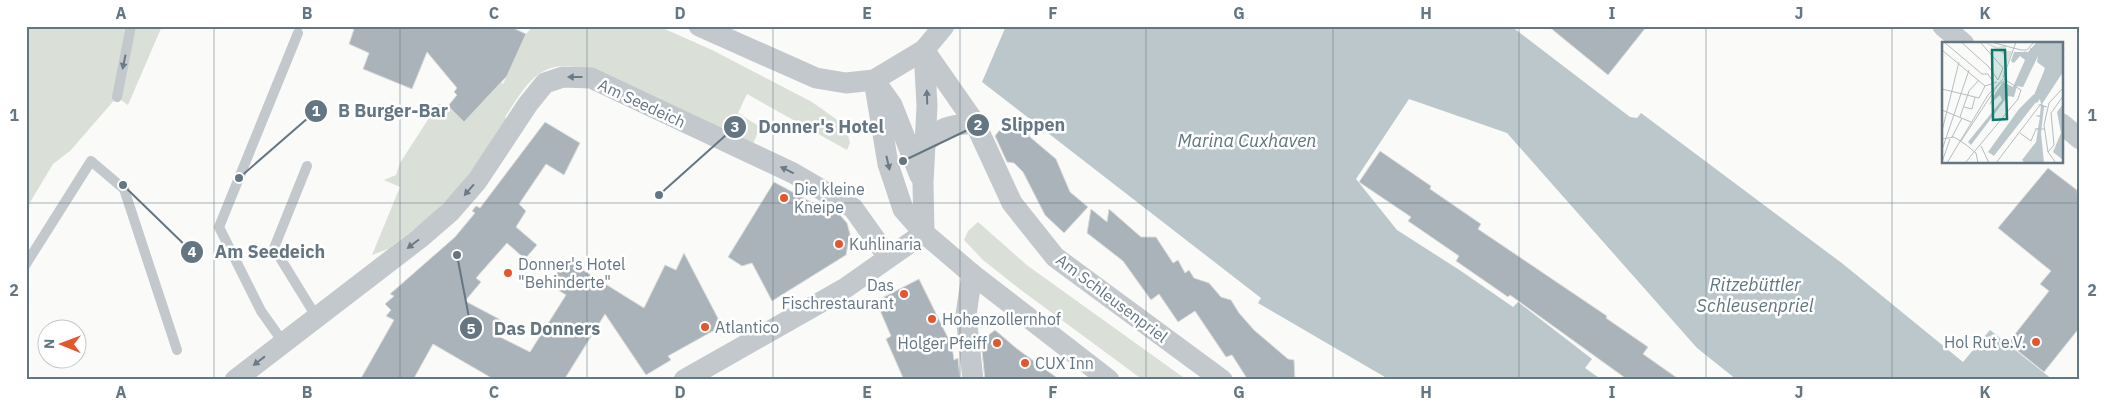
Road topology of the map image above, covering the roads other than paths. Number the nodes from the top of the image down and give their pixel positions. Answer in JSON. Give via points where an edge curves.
{"nodes":[{"id":1,"x":132,"y":26,"type":"edge"},
{"id":2,"x":699,"y":26,"type":"edge"},
{"id":3,"x":944,"y":26,"type":"edge"},
{"id":4,"x":1943,"y":26,"type":"edge"},
{"id":5,"x":298,"y":33,"type":"dead end"},
{"id":6,"x":1962,"y":42,"type":"edge"},
{"id":7,"x":924,"y":50,"type":"junction"},
{"id":8,"x":874,"y":80,"type":"junction"},
{"id":9,"x":117,"y":97,"type":"dead end"},
{"id":10,"x":975,"y":123,"type":"junction"},
{"id":11,"x":2064,"y":126,"type":"edge"},
{"id":12,"x":2080,"y":139,"type":"edge"},
{"id":13,"x":924,"y":144,"type":"junction"},
{"id":14,"x":307,"y":166,"type":"dead end"},
{"id":15,"x":923,"y":183,"type":"junction"},
{"id":16,"x":924,"y":233,"type":"junction"},
{"id":17,"x":888,"y":257,"type":"junction"},
{"id":18,"x":26,"y":264,"type":"edge"},
{"id":19,"x":972,"y":274,"type":"junction"},
{"id":20,"x":317,"y":318,"type":"junction"},
{"id":21,"x":283,"y":342,"type":"junction"},
{"id":22,"x":177,"y":350,"type":"dead end"},
{"id":23,"x":235,"y":380,"type":"edge"},
{"id":24,"x":684,"y":380,"type":"edge"},
{"id":25,"x":973,"y":380,"type":"edge"},
{"id":26,"x":1109,"y":380,"type":"edge"},
{"id":27,"x":1222,"y":380,"type":"edge"}],
"edges":[{"from":1,"to":9,"type":"lane","one_way":true},
{"from":2,"to":8,"type":"street","via":[[816,78],[846,83]]},
{"from":3,"to":7,"type":"street"},
{"from":4,"to":6,"type":"street"},
{"from":5,"to":21,"type":"lane","via":[[219,227],[261,311]]},
{"from":7,"to":8,"type":"street"},
{"from":7,"to":10,"type":"street","name":"Am Schleusenpriel"},
{"from":13,"to":7,"type":"street","one_way":true,"via":[[927,106]]},
{"from":8,"to":15,"type":"street","via":[[892,105]]},
{"from":8,"to":16,"type":"street","one_way":true,"via":[[888,164],[903,209]]},
{"from":10,"to":13,"type":"street","via":[[938,130]]},
{"from":10,"to":27,"type":"street","name":"Am Schleusenpriel","via":[[1012,203],[1055,256]]},
{"from":11,"to":12,"type":"street"},
{"from":13,"to":15,"type":"street"},
{"from":14,"to":20,"type":"lane","via":[[274,248]]},
{"from":15,"to":16,"type":"street"},
{"from":16,"to":17,"type":"street"},
{"from":16,"to":19,"type":"street"},
{"from":17,"to":20,"type":"street","name":"Am Seedeich","one_way":true,"via":[[852,208],[793,173],[588,77],[564,78],[545,83],[477,181],[450,212]]},
{"from":17,"to":24,"type":"street","via":[[844,288]]},
{"from":18,"to":22,"type":"lane","via":[[91,161],[124,189]]},
{"from":19,"to":25,"type":"street","via":[[966,315]]},
{"from":19,"to":26,"type":"street"},
{"from":20,"to":21,"type":"street","name":"Am Seedeich"},
{"from":21,"to":23,"type":"street","name":"Am Seedeich","one_way":true}]}
